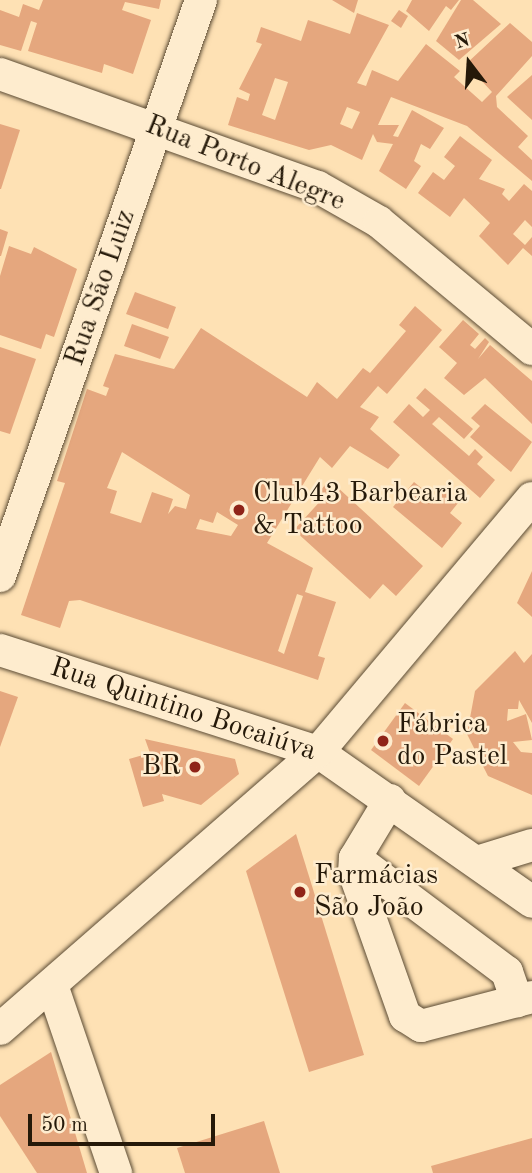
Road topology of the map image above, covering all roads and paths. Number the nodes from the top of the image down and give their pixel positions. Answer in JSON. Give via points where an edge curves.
{"nodes":[{"id":1,"x":201,"y":0,"type":"edge"},
{"id":2,"x":0,"y":74,"type":"edge"},
{"id":3,"x":157,"y":127,"type":"junction"},
{"id":4,"x":532,"y":349,"type":"edge"},
{"id":5,"x":532,"y":498,"type":"edge"},
{"id":6,"x":0,"y":576,"type":"edge"},
{"id":7,"x":0,"y":650,"type":"edge"},
{"id":8,"x":318,"y":752,"type":"junction"},
{"id":9,"x":390,"y":800,"type":"junction"},
{"id":10,"x":532,"y":845,"type":"edge"},
{"id":11,"x":355,"y":858,"type":"junction"},
{"id":12,"x":480,"y":861,"type":"junction"},
{"id":13,"x":532,"y":902,"type":"edge"},
{"id":14,"x":52,"y":985,"type":"junction"},
{"id":15,"x":525,"y":999,"type":"edge"},
{"id":16,"x":0,"y":1029,"type":"edge"},
{"id":17,"x":116,"y":1173,"type":"edge"}],
"edges":[{"from":1,"to":3,"type":"street","name":"Rua São Luiz"},
{"from":2,"to":3,"type":"street","name":"Rua Porto Alegre"},
{"from":3,"to":4,"type":"street","name":"Rua Porto Alegre","via":[[318,187],[379,222]]},
{"from":3,"to":6,"type":"street","name":"Rua São Luiz"},
{"from":5,"to":8,"type":"street"},
{"from":7,"to":8,"type":"street","name":"Rua Quintino Bocaiúva"},
{"from":8,"to":9,"type":"street","name":"Rua Quintino Bocaiúva"},
{"from":8,"to":14,"type":"street"},
{"from":9,"to":11,"type":"street"},
{"from":9,"to":12,"type":"street","name":"Rua Quintino Bocaiúva"},
{"from":10,"to":12,"type":"street"},
{"from":11,"to":15,"type":"street","via":[[507,972]]},
{"from":11,"to":15,"type":"street","via":[[354,872],[412,1024]]},
{"from":12,"to":13,"type":"street","name":"Rua Quintino Bocaiúva"},
{"from":14,"to":16,"type":"street"},
{"from":14,"to":17,"type":"street"}]}
